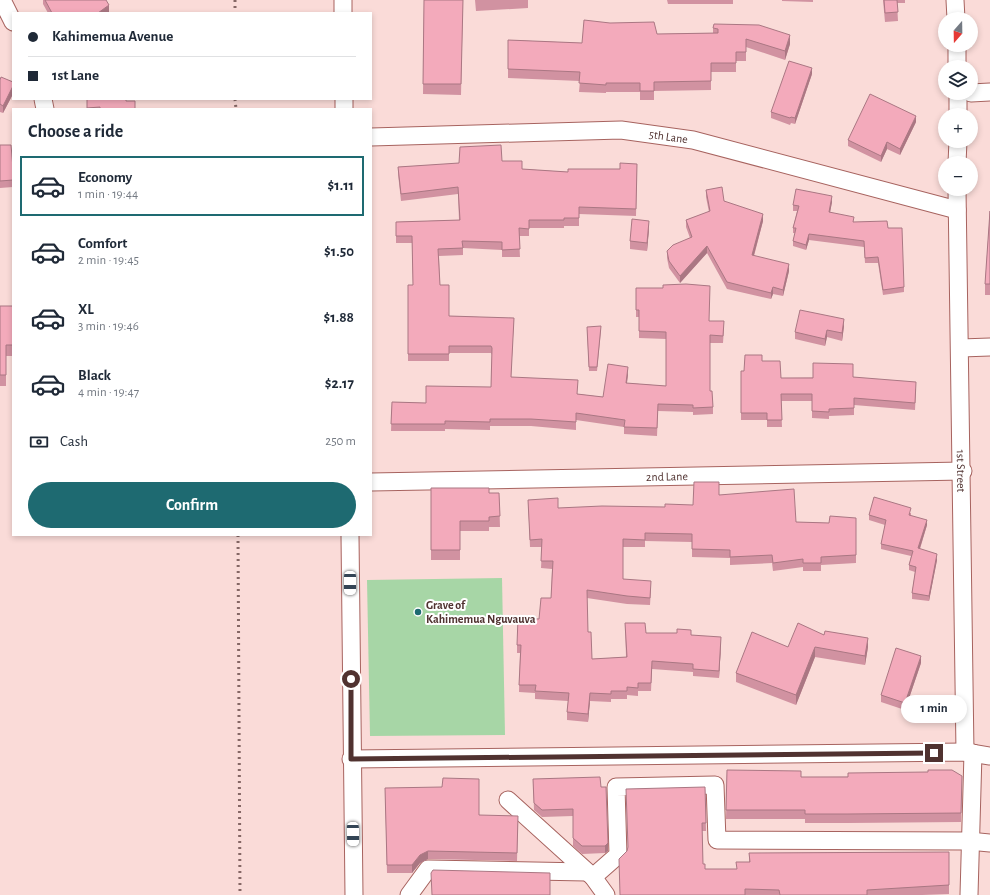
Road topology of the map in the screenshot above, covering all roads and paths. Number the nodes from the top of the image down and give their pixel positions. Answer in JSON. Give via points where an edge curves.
{"nodes":[{"id":1,"x":2,"y":0,"type":"edge"},
{"id":2,"x":343,"y":0,"type":"edge"},
{"id":3,"x":955,"y":0,"type":"edge"},
{"id":4,"x":343,"y":12,"type":"edge"},
{"id":5,"x":956,"y":12,"type":"edge"},
{"id":6,"x":12,"y":20,"type":"edge"},
{"id":7,"x":990,"y":92,"type":"edge"},
{"id":8,"x":978,"y":93,"type":"edge"},
{"id":9,"x":372,"y":136,"type":"edge"},
{"id":10,"x":957,"y":196,"type":"edge"},
{"id":11,"x":957,"y":210,"type":"junction"},
{"id":12,"x":990,"y":347,"type":"edge"},
{"id":13,"x":961,"y":348,"type":"junction"},
{"id":14,"x":963,"y":471,"type":"junction"},
{"id":15,"x":372,"y":482,"type":"edge"},
{"id":16,"x":350,"y":536,"type":"edge"},
{"id":17,"x":969,"y":753,"type":"junction"},
{"id":18,"x":990,"y":756,"type":"edge"},
{"id":19,"x":351,"y":759,"type":"junction"},
{"id":20,"x":508,"y":800,"type":"dead end"},
{"id":21,"x":969,"y":841,"type":"junction"},
{"id":22,"x":990,"y":843,"type":"edge"},
{"id":23,"x":589,"y":874,"type":"junction"},
{"id":24,"x":354,"y":895,"type":"edge"},
{"id":25,"x":410,"y":895,"type":"edge"},
{"id":26,"x":606,"y":895,"type":"edge"},
{"id":27,"x":969,"y":895,"type":"edge"}],
"edges":[{"from":1,"to":6,"type":"street"},
{"from":2,"to":4,"type":"street"},
{"from":3,"to":5,"type":"street"},
{"from":7,"to":8,"type":"street"},
{"from":9,"to":11,"type":"street","name":"5th Lane","via":[[621,130],[693,140]]},
{"from":10,"to":11,"type":"street","name":"1st Street"},
{"from":11,"to":13,"type":"street","name":"1st Street"},
{"from":12,"to":13,"type":"street"},
{"from":13,"to":14,"type":"street","name":"1st Street"},
{"from":14,"to":15,"type":"street","name":"2nd Lane"},
{"from":14,"to":17,"type":"street","name":"1st Street"},
{"from":16,"to":19,"type":"street"},
{"from":17,"to":18,"type":"street"},
{"from":17,"to":19,"type":"street"},
{"from":17,"to":21,"type":"street","name":"1st Street"},
{"from":19,"to":24,"type":"street"},
{"from":20,"to":23,"type":"street"},
{"from":21,"to":22,"type":"street"},
{"from":21,"to":23,"type":"street","via":[[717,840],[715,785],[616,787],[618,855]]},
{"from":21,"to":27,"type":"street","name":"1st Street"},
{"from":23,"to":25,"type":"street","via":[[428,868]]},
{"from":23,"to":26,"type":"street"}]}
